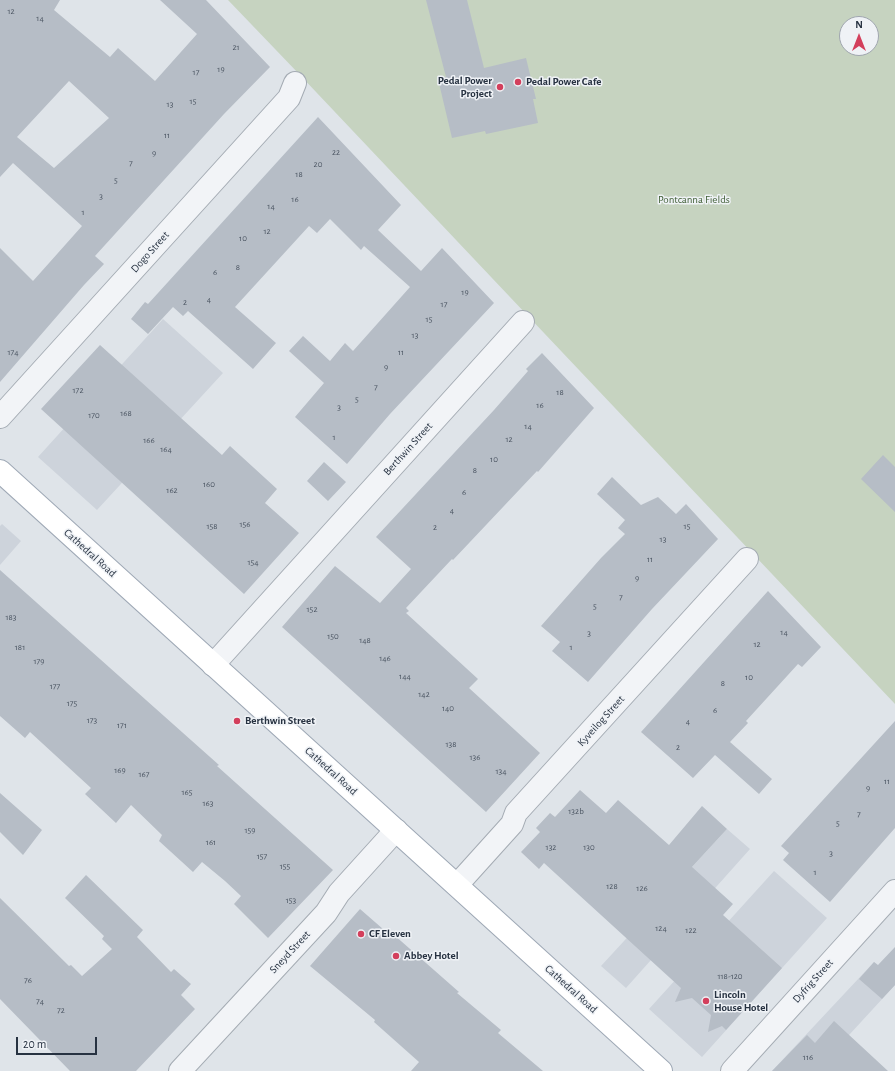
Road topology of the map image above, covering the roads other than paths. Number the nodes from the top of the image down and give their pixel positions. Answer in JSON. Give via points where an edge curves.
{"nodes":[{"id":1,"x":295,"y":83,"type":"dead end"},
{"id":2,"x":523,"y":322,"type":"dead end"},
{"id":3,"x":0,"y":417,"type":"edge"},
{"id":4,"x":0,"y":471,"type":"edge"},
{"id":5,"x":747,"y":559,"type":"dead end"},
{"id":6,"x":213,"y":665,"type":"junction"},
{"id":7,"x":396,"y":830,"type":"junction"},
{"id":8,"x":457,"y":885,"type":"junction"},
{"id":9,"x":895,"y":891,"type":"edge"},
{"id":10,"x":180,"y":1071,"type":"edge"},
{"id":11,"x":661,"y":1071,"type":"edge"},
{"id":12,"x":732,"y":1071,"type":"edge"}],
"edges":[{"from":1,"to":3,"type":"street","name":"Dogo Street","via":[[289,98]]},
{"from":2,"to":6,"type":"street","name":"Berthwin Street"},
{"from":4,"to":6,"type":"main road","name":"Cathedral Road"},
{"from":5,"to":8,"type":"street","name":"Kyveilog Street","via":[[516,814],[512,824]]},
{"from":6,"to":7,"type":"main road","name":"Cathedral Road"},
{"from":7,"to":8,"type":"main road","name":"Cathedral Road"},
{"from":7,"to":10,"type":"street","name":"Sneyd Street","via":[[339,893],[326,913]]},
{"from":8,"to":11,"type":"main road","name":"Cathedral Road"},
{"from":9,"to":12,"type":"street","name":"Dyfrig Street"}]}
